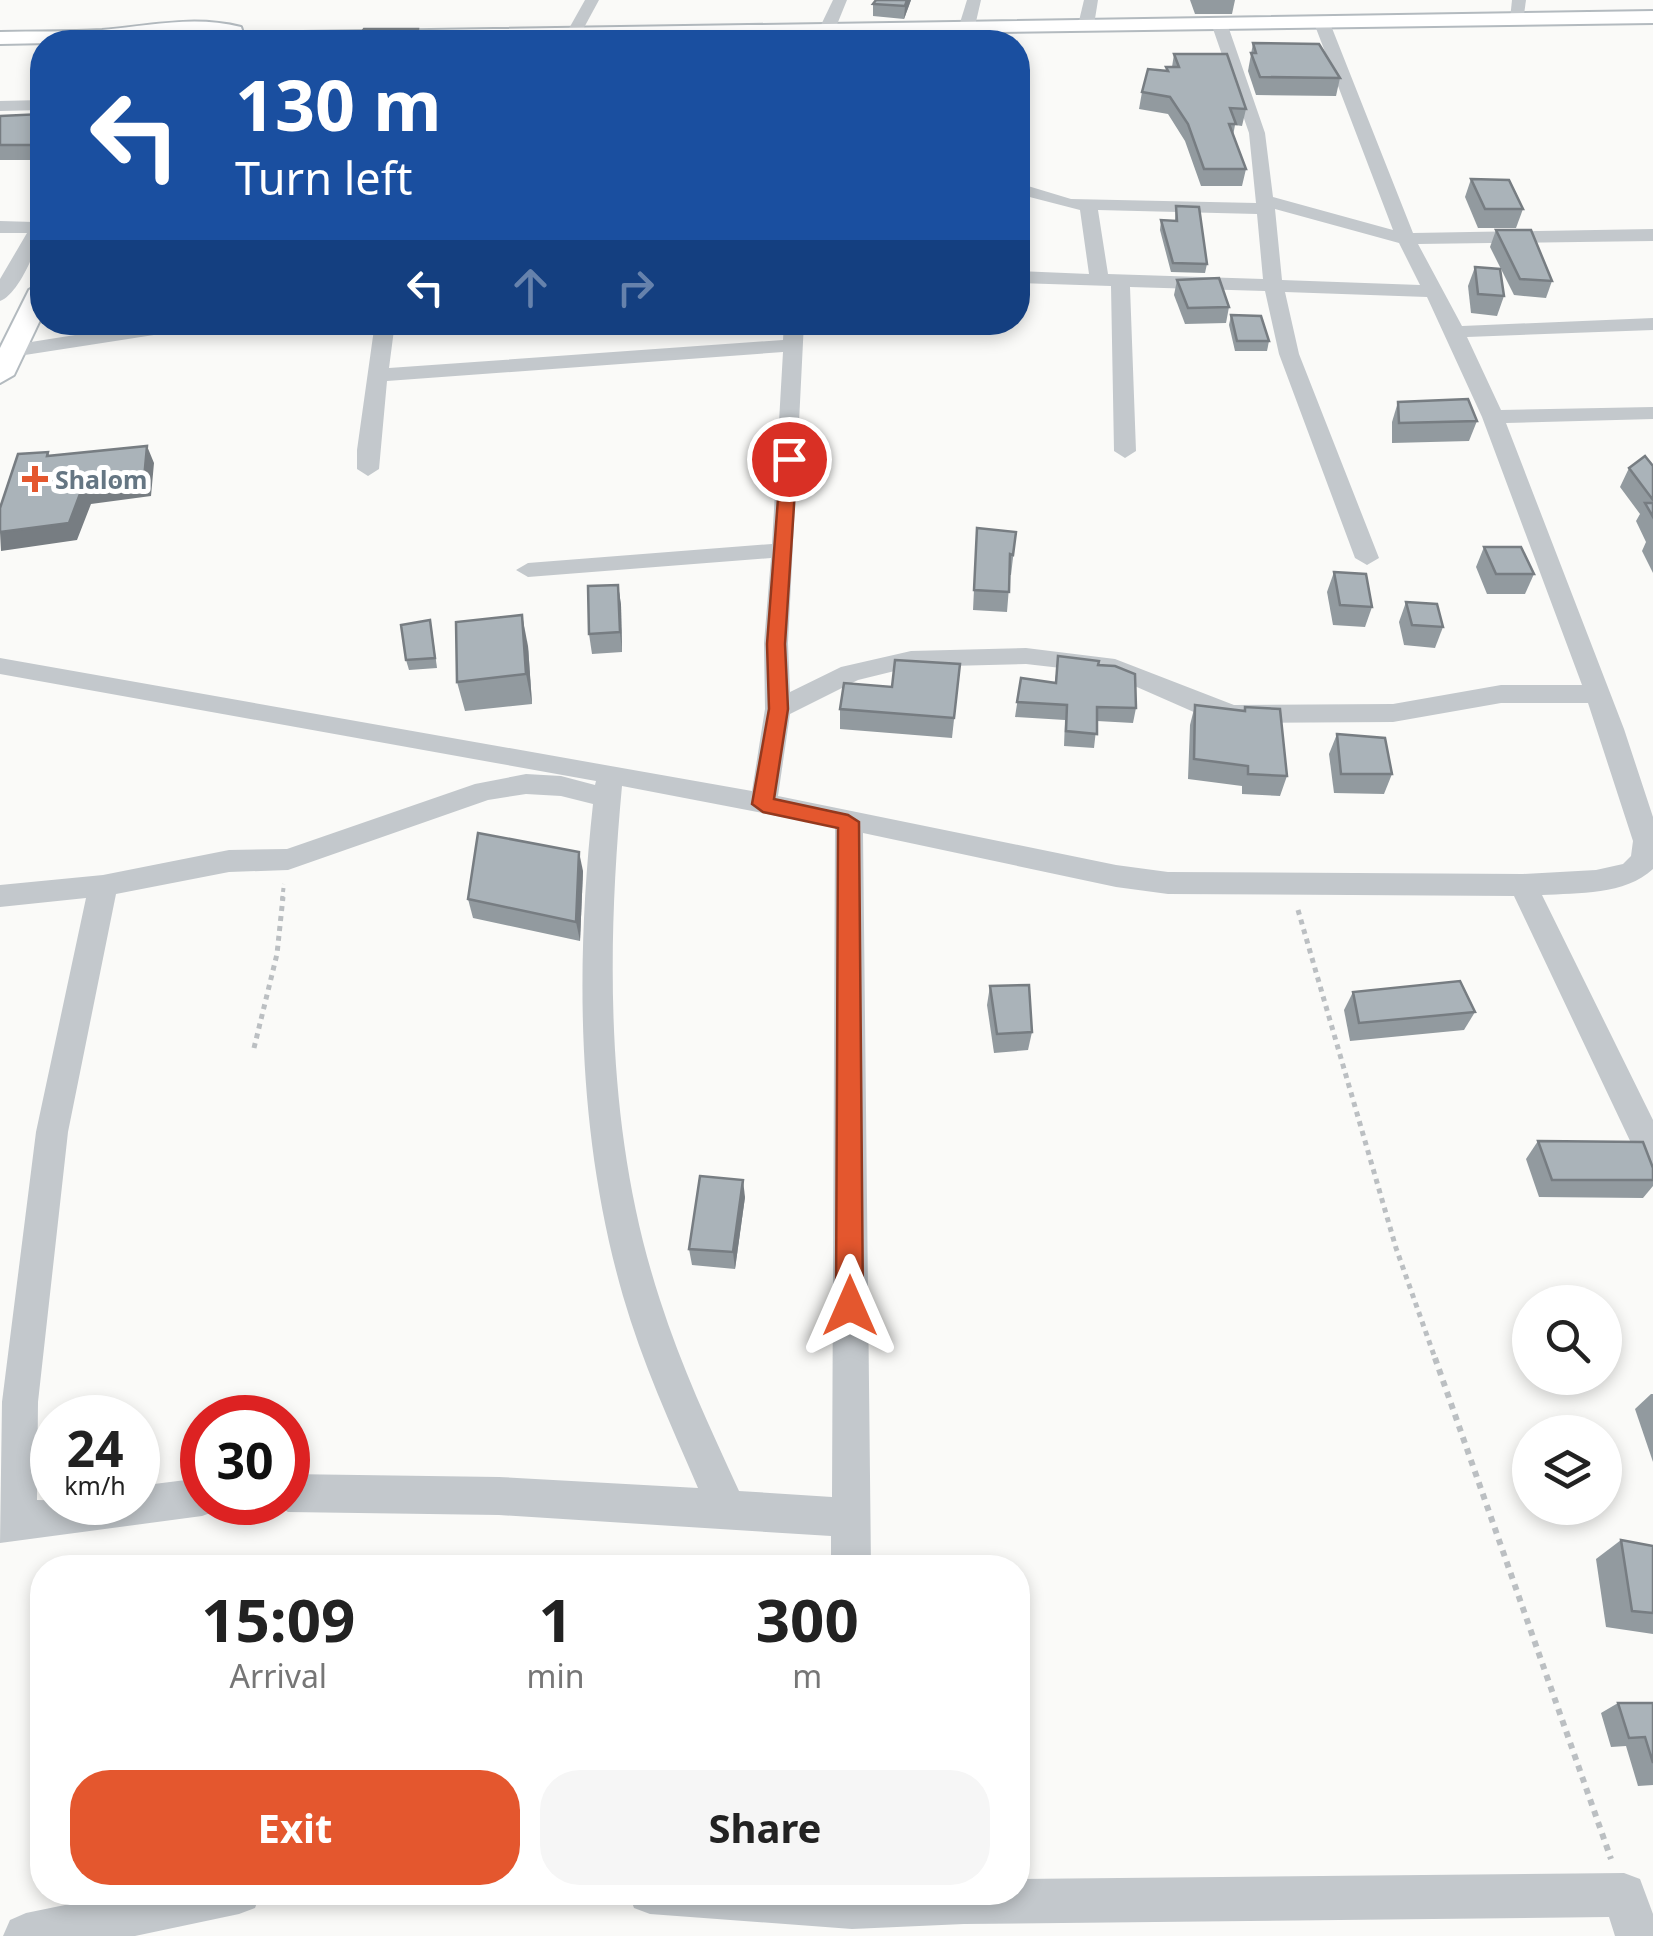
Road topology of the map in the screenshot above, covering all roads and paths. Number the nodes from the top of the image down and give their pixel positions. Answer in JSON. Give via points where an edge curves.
{"nodes":[{"id":1,"x":205,"y":0,"type":"edge"},
{"id":2,"x":592,"y":0,"type":"edge"},
{"id":3,"x":840,"y":0,"type":"edge"},
{"id":4,"x":974,"y":0,"type":"edge"},
{"id":5,"x":1092,"y":0,"type":"edge"},
{"id":6,"x":1518,"y":10,"type":"edge"},
{"id":7,"x":1653,"y":17,"type":"edge"},
{"id":8,"x":1322,"y":22,"type":"junction"},
{"id":9,"x":1086,"y":24,"type":"junction"},
{"id":10,"x":1219,"y":24,"type":"junction"},
{"id":11,"x":967,"y":26,"type":"junction"},
{"id":12,"x":828,"y":27,"type":"junction"},
{"id":13,"x":194,"y":30,"type":"edge"},
{"id":14,"x":576,"y":30,"type":"edge"},
{"id":15,"x":676,"y":30,"type":"edge"},
{"id":16,"x":840,"y":30,"type":"edge"},
{"id":17,"x":919,"y":30,"type":"edge"},
{"id":18,"x":980,"y":30,"type":"edge"},
{"id":19,"x":1030,"y":30,"type":"edge"},
{"id":20,"x":30,"y":37,"type":"edge"},
{"id":21,"x":0,"y":38,"type":"edge"},
{"id":22,"x":30,"y":105,"type":"edge"},
{"id":23,"x":0,"y":106,"type":"edge"},
{"id":24,"x":1030,"y":192,"type":"edge"},
{"id":25,"x":1088,"y":205,"type":"junction"},
{"id":26,"x":1266,"y":205,"type":"junction"},
{"id":27,"x":30,"y":226,"type":"edge"},
{"id":28,"x":0,"y":227,"type":"edge"},
{"id":29,"x":1653,"y":235,"type":"edge"},
{"id":30,"x":1406,"y":238,"type":"junction"},
{"id":31,"x":30,"y":246,"type":"edge"},
{"id":32,"x":1030,"y":276,"type":"edge"},
{"id":33,"x":1110,"y":278,"type":"junction"},
{"id":34,"x":1274,"y":283,"type":"junction"},
{"id":35,"x":1434,"y":292,"type":"junction"},
{"id":36,"x":0,"y":295,"type":"edge"},
{"id":37,"x":30,"y":314,"type":"edge"},
{"id":38,"x":1653,"y":324,"type":"edge"},
{"id":39,"x":1456,"y":332,"type":"junction"},
{"id":40,"x":138,"y":335,"type":"edge"},
{"id":41,"x":384,"y":335,"type":"edge"},
{"id":42,"x":784,"y":335,"type":"edge"},
{"id":43,"x":794,"y":335,"type":"edge"},
{"id":44,"x":6,"y":363,"type":"edge"},
{"id":45,"x":380,"y":375,"type":"junction"},
{"id":46,"x":1653,"y":413,"type":"edge"},
{"id":47,"x":1493,"y":417,"type":"junction"},
{"id":48,"x":1126,"y":452,"type":"dead end"},
{"id":49,"x":368,"y":469,"type":"dead end"},
{"id":50,"x":784,"y":550,"type":"junction"},
{"id":51,"x":1367,"y":558,"type":"dead end"},
{"id":52,"x":528,"y":570,"type":"dead end"},
{"id":53,"x":0,"y":666,"type":"edge"},
{"id":54,"x":1598,"y":694,"type":"junction"},
{"id":55,"x":778,"y":709,"type":"junction"},
{"id":56,"x":609,"y":786,"type":"junction"},
{"id":57,"x":763,"y":804,"type":"junction"},
{"id":58,"x":848,"y":822,"type":"junction"},
{"id":59,"x":1648,"y":825,"type":"edge"},
{"id":60,"x":288,"y":860,"type":"junction"},
{"id":61,"x":1523,"y":885,"type":"junction"},
{"id":62,"x":103,"y":886,"type":"junction"},
{"id":63,"x":1291,"y":886,"type":"junction"},
{"id":64,"x":0,"y":896,"type":"edge"},
{"id":65,"x":254,"y":1048,"type":"dead end"},
{"id":66,"x":1653,"y":1154,"type":"edge"},
{"id":67,"x":310,"y":1494,"type":"edge"},
{"id":68,"x":180,"y":1500,"type":"edge"},
{"id":69,"x":727,"y":1510,"type":"junction"},
{"id":70,"x":851,"y":1518,"type":"junction"},
{"id":71,"x":8,"y":1522,"type":"edge"},
{"id":72,"x":851,"y":1555,"type":"edge"},
{"id":73,"x":1030,"y":1903,"type":"edge"},
{"id":74,"x":176,"y":1905,"type":"edge"},
{"id":75,"x":782,"y":1905,"type":"edge"},
{"id":76,"x":931,"y":1905,"type":"edge"},
{"id":77,"x":853,"y":1912,"type":"edge"},
{"id":78,"x":1631,"y":1915,"type":"edge"},
{"id":79,"x":26,"y":1936,"type":"edge"}],
"edges":[{"from":1,"to":13,"type":"main road"},
{"from":2,"to":14,"type":"street"},
{"from":3,"to":12,"type":"street"},
{"from":4,"to":11,"type":"street"},
{"from":5,"to":9,"type":"street"},
{"from":6,"to":7,"type":"main road"},
{"from":6,"to":8,"type":"main road"},
{"from":8,"to":10,"type":"main road"},
{"from":8,"to":30,"type":"street"},
{"from":9,"to":10,"type":"main road"},
{"from":9,"to":19,"type":"main road"},
{"from":10,"to":26,"type":"street","via":[[1257,133]]},
{"from":11,"to":17,"type":"main road"},
{"from":11,"to":18,"type":"main road"},
{"from":12,"to":15,"type":"main road"},
{"from":12,"to":16,"type":"main road"},
{"from":20,"to":21,"type":"main road"},
{"from":22,"to":23,"type":"street"},
{"from":24,"to":25,"type":"street"},
{"from":25,"to":26,"type":"street"},
{"from":25,"to":33,"type":"street"},
{"from":26,"to":30,"type":"street"},
{"from":26,"to":34,"type":"street"},
{"from":27,"to":28,"type":"street"},
{"from":29,"to":30,"type":"street"},
{"from":30,"to":35,"type":"street"},
{"from":31,"to":36,"type":"street"},
{"from":32,"to":33,"type":"street"},
{"from":33,"to":34,"type":"street"},
{"from":33,"to":48,"type":"street"},
{"from":34,"to":35,"type":"street"},
{"from":34,"to":51,"type":"street","via":[[1296,374]]},
{"from":35,"to":39,"type":"street"},
{"from":37,"to":44,"type":"main road"},
{"from":38,"to":39,"type":"street"},
{"from":39,"to":47,"type":"street"},
{"from":40,"to":44,"type":"street"},
{"from":41,"to":45,"type":"street"},
{"from":42,"to":45,"type":"street"},
{"from":43,"to":50,"type":"street"},
{"from":45,"to":49,"type":"street"},
{"from":46,"to":47,"type":"street"},
{"from":47,"to":54,"type":"street"},
{"from":50,"to":52,"type":"street"},
{"from":50,"to":55,"type":"street"},
{"from":53,"to":56,"type":"street"},
{"from":54,"to":55,"type":"street","via":[[1501,694],[1393,713],[1234,714],[1106,665],[948,657],[850,673]]},
{"from":54,"to":59,"type":"street"},
{"from":55,"to":57,"type":"street"},
{"from":56,"to":57,"type":"street"},
{"from":56,"to":60,"type":"street","via":[[526,784],[485,791]]},
{"from":56,"to":69,"type":"street","via":[[598,877],[597,994],[620,1210],[653,1329]]},
{"from":57,"to":58,"type":"street"},
{"from":58,"to":63,"type":"street","via":[[1168,884]]},
{"from":58,"to":70,"type":"street"},
{"from":59,"to":61,"type":"street","via":[[1646,860],[1632,872]]},
{"from":60,"to":62,"type":"street","via":[[197,865]]},
{"from":60,"to":65,"type":"path"},
{"from":61,"to":63,"type":"street"},
{"from":61,"to":66,"type":"street"},
{"from":62,"to":64,"type":"street"},
{"from":62,"to":71,"type":"street","via":[[52,1132]]},
{"from":63,"to":78,"type":"path","via":[[1396,1248]]},
{"from":67,"to":69,"type":"street","via":[[540,1497]]},
{"from":68,"to":71,"type":"street"},
{"from":69,"to":70,"type":"street"},
{"from":70,"to":72,"type":"street"},
{"from":73,"to":78,"type":"street"},
{"from":74,"to":79,"type":"street"},
{"from":75,"to":77,"type":"street"},
{"from":76,"to":77,"type":"street"}]}
